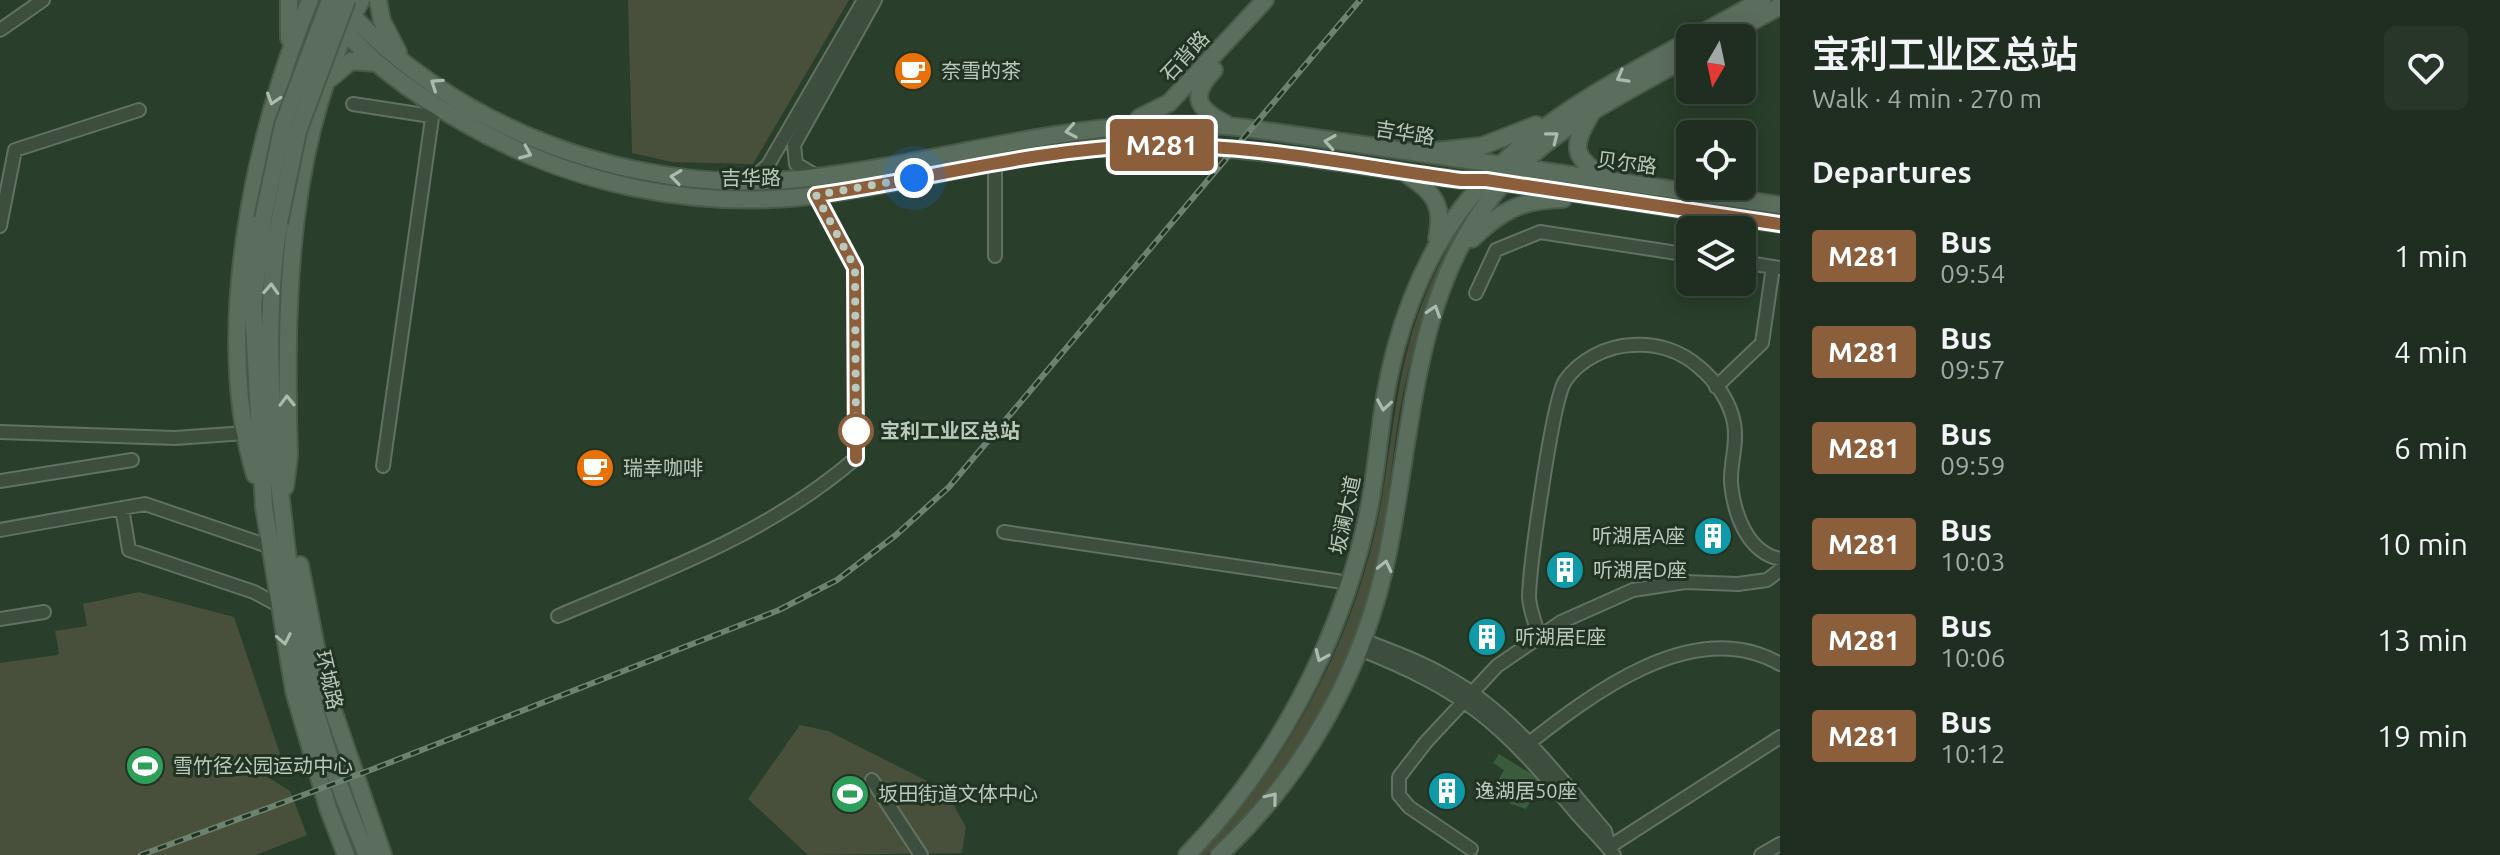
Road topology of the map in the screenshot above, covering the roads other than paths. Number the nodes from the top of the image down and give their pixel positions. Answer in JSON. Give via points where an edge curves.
{"nodes":[{"id":1,"x":43,"y":0,"type":"edge"},
{"id":2,"x":289,"y":0,"type":"edge"},
{"id":3,"x":310,"y":0,"type":"edge"},
{"id":4,"x":322,"y":0,"type":"edge"},
{"id":5,"x":330,"y":0,"type":"edge"},
{"id":6,"x":338,"y":0,"type":"edge"},
{"id":7,"x":361,"y":0,"type":"edge"},
{"id":8,"x":378,"y":0,"type":"edge"},
{"id":9,"x":864,"y":0,"type":"edge"},
{"id":10,"x":875,"y":0,"type":"edge"},
{"id":11,"x":1265,"y":0,"type":"edge"},
{"id":12,"x":1279,"y":0,"type":"edge"},
{"id":13,"x":1762,"y":0,"type":"edge"},
{"id":14,"x":1780,"y":6,"type":"edge"},
{"id":15,"x":349,"y":8,"type":"edge"},
{"id":16,"x":1719,"y":24,"type":"edge"},
{"id":17,"x":1747,"y":24,"type":"edge"},
{"id":18,"x":0,"y":30,"type":"edge"},
{"id":19,"x":345,"y":33,"type":"junction"},
{"id":20,"x":1676,"y":48,"type":"edge"},
{"id":21,"x":287,"y":54,"type":"junction"},
{"id":22,"x":403,"y":60,"type":"junction"},
{"id":23,"x":1676,"y":64,"type":"edge"},
{"id":24,"x":382,"y":66,"type":"junction"},
{"id":25,"x":324,"y":90,"type":"junction"},
{"id":26,"x":353,"y":104,"type":"dead end"},
{"id":27,"x":139,"y":110,"type":"dead end"},
{"id":28,"x":432,"y":110,"type":"junction"},
{"id":29,"x":1594,"y":110,"type":"junction"},
{"id":30,"x":1552,"y":119,"type":"junction"},
{"id":31,"x":1123,"y":124,"type":"junction"},
{"id":32,"x":1231,"y":127,"type":"junction"},
{"id":33,"x":1407,"y":154,"type":"junction"},
{"id":34,"x":995,"y":163,"type":"junction"},
{"id":35,"x":1516,"y":169,"type":"junction"},
{"id":36,"x":1404,"y":173,"type":"junction"},
{"id":37,"x":1501,"y":175,"type":"junction"},
{"id":38,"x":818,"y":177,"type":"junction"},
{"id":39,"x":1486,"y":180,"type":"junction"},
{"id":40,"x":749,"y":182,"type":"junction"},
{"id":41,"x":1612,"y":190,"type":"junction"},
{"id":42,"x":816,"y":195,"type":"junction"},
{"id":43,"x":1780,"y":205,"type":"edge"},
{"id":44,"x":271,"y":221,"type":"junction"},
{"id":45,"x":1776,"y":224,"type":"edge"},
{"id":46,"x":0,"y":226,"type":"edge"},
{"id":47,"x":1434,"y":252,"type":"junction"},
{"id":48,"x":1676,"y":253,"type":"edge"},
{"id":49,"x":1457,"y":255,"type":"junction"},
{"id":50,"x":995,"y":256,"type":"dead end"},
{"id":51,"x":1756,"y":264,"type":"edge"},
{"id":52,"x":1777,"y":268,"type":"edge"},
{"id":53,"x":1476,"y":293,"type":"dead end"},
{"id":54,"x":1716,"y":387,"type":"junction"},
{"id":55,"x":0,"y":432,"type":"edge"},
{"id":56,"x":245,"y":433,"type":"junction"},
{"id":57,"x":289,"y":456,"type":"junction"},
{"id":58,"x":132,"y":460,"type":"dead end"},
{"id":59,"x":383,"y":466,"type":"dead end"},
{"id":60,"x":0,"y":481,"type":"edge"},
{"id":61,"x":282,"y":506,"type":"junction"},
{"id":62,"x":264,"y":507,"type":"junction"},
{"id":63,"x":122,"y":508,"type":"junction"},
{"id":64,"x":0,"y":530,"type":"edge"},
{"id":65,"x":1004,"y":532,"type":"dead end"},
{"id":66,"x":271,"y":547,"type":"junction"},
{"id":67,"x":1780,"y":559,"type":"edge"},
{"id":68,"x":1780,"y":570,"type":"edge"},
{"id":69,"x":1350,"y":583,"type":"junction"},
{"id":70,"x":278,"y":605,"type":"junction"},
{"id":71,"x":44,"y":612,"type":"dead end"},
{"id":72,"x":558,"y":616,"type":"dead end"},
{"id":73,"x":0,"y":619,"type":"edge"},
{"id":74,"x":1539,"y":637,"type":"junction"},
{"id":75,"x":1361,"y":644,"type":"junction"},
{"id":76,"x":1780,"y":664,"type":"edge"},
{"id":77,"x":1468,"y":696,"type":"junction"},
{"id":78,"x":1780,"y":737,"type":"edge"},
{"id":79,"x":1526,"y":746,"type":"junction"},
{"id":80,"x":872,"y":780,"type":"dead end"},
{"id":81,"x":1780,"y":844,"type":"edge"},
{"id":82,"x":1471,"y":849,"type":"dead end"},
{"id":83,"x":1612,"y":851,"type":"edge"},
{"id":84,"x":346,"y":855,"type":"edge"},
{"id":85,"x":367,"y":855,"type":"edge"},
{"id":86,"x":383,"y":855,"type":"edge"},
{"id":87,"x":921,"y":855,"type":"edge"},
{"id":88,"x":1187,"y":855,"type":"edge"},
{"id":89,"x":1219,"y":855,"type":"edge"},
{"id":90,"x":1761,"y":855,"type":"edge"}],
"edges":[{"from":1,"to":18,"type":"street"},
{"from":2,"to":21,"type":"main road"},
{"from":3,"to":21,"type":"main road"},
{"from":4,"to":19,"type":"main road","name":"吉华路"},
{"from":5,"to":44,"type":"main road","bridge":true,"via":[[283,125]]},
{"from":6,"to":15,"type":"main road","name":"吉华路"},
{"from":7,"to":15,"type":"main road"},
{"from":8,"to":22,"type":"main road","via":[[382,21]]},
{"from":9,"to":40,"type":"street","via":[[768,165]]},
{"from":10,"to":38,"type":"street","via":[[794,145],[796,164]]},
{"from":11,"to":31,"type":"main road","name":"石背路","via":[[1163,108]]},
{"from":12,"to":32,"type":"main road","name":"石背路","via":[[1201,86],[1205,111]]},
{"from":13,"to":16,"type":"main road"},
{"from":14,"to":17,"type":"main road"},
{"from":15,"to":19,"type":"main road"},
{"from":15,"to":22,"type":"main road","name":"吉华路"},
{"from":15,"to":44,"type":"main road","bridge":true,"via":[[298,131]]},
{"from":19,"to":24,"type":"main road","name":"吉华路"},
{"from":19,"to":25,"type":"main road"},
{"from":20,"to":30,"type":"main road","one_way":true},
{"from":21,"to":56,"type":"main road","one_way":true,"via":[[258,156],[241,275]]},
{"from":40,"to":22,"type":"main road","name":"吉华路","one_way":true,"via":[[665,176],[572,153],[484,113]]},
{"from":23,"to":29,"type":"main road"},
{"from":24,"to":25,"type":"main road","via":[[362,59],[346,62]]},
{"from":24,"to":28,"type":"main road","name":"吉华路"},
{"from":57,"to":25,"type":"main road","one_way":true,"via":[[290,247]]},
{"from":26,"to":28,"type":"street"},
{"from":27,"to":46,"type":"street","via":[[15,150]]},
{"from":28,"to":42,"type":"main road","name":"吉华路","one_way":true,"via":[[520,151],[614,183],[712,198]]},
{"from":28,"to":59,"type":"street"},
{"from":35,"to":29,"type":"main road","one_way":true},
{"from":29,"to":41,"type":"main road","via":[[1579,133],[1578,152]]},
{"from":30,"to":33,"type":"main road","via":[[1482,146]]},
{"from":30,"to":37,"type":"main road"},
{"from":31,"to":32,"type":"main road","name":"吉华路"},
{"from":31,"to":38,"type":"main road","name":"吉华路","one_way":true},
{"from":33,"to":32,"type":"main road","name":"吉华路","one_way":true},
{"from":33,"to":37,"type":"main road","name":"吉华路"},
{"from":34,"to":36,"type":"main road","name":"吉华路","via":[[1080,150],[1174,145],[1268,151]]},
{"from":34,"to":42,"type":"main road","name":"吉华路"},
{"from":34,"to":50,"type":"street"},
{"from":35,"to":37,"type":"main road","name":"吉华路"},
{"from":35,"to":41,"type":"main road","name":"贝尔路"},
{"from":36,"to":39,"type":"main road","name":"吉华路"},
{"from":36,"to":47,"type":"main road","via":[[1437,201],[1441,219]]},
{"from":37,"to":39,"type":"main road","name":"坂澜大道"},
{"from":37,"to":41,"type":"main road","name":"贝尔路"},
{"from":37,"to":49,"type":"main road"},
{"from":38,"to":40,"type":"main road","name":"吉华路"},
{"from":39,"to":47,"type":"main road","name":"坂澜大道"},
{"from":41,"to":43,"type":"main road","name":"贝尔路"},
{"from":41,"to":45,"type":"main road","name":"贝尔路"},
{"from":41,"to":49,"type":"main road","via":[[1520,203],[1499,214]]},
{"from":42,"to":72,"type":"street","via":[[855,268],[856,458],[796,506],[755,529]]},
{"from":61,"to":44,"type":"main road","one_way":true,"via":[[269,356]]},
{"from":44,"to":62,"type":"main road","via":[[253,318]]},
{"from":47,"to":69,"type":"main road","name":"坂澜大道","one_way":true,"via":[[1394,354],[1372,496]]},
{"from":48,"to":53,"type":"street","via":[[1540,232],[1496,250]]},
{"from":75,"to":49,"type":"main road","one_way":true,"via":[[1388,551],[1421,356]]},
{"from":51,"to":52,"type":"street"},
{"from":52,"to":54,"type":"street","via":[[1762,343]]},
{"from":54,"to":67,"type":"street","via":[[1734,423],[1737,445],[1731,482],[1744,528],[1760,551]]},
{"from":54,"to":74,"type":"street","via":[[1690,360],[1646,345],[1600,353],[1566,380],[1556,404],[1529,598]]},
{"from":55,"to":56,"type":"street","via":[[175,438]]},
{"from":56,"to":62,"type":"main road"},
{"from":57,"to":61,"type":"main road"},
{"from":57,"to":86,"type":"main road","via":[[305,605],[322,678]]},
{"from":58,"to":60,"type":"street"},
{"from":61,"to":85,"type":"main road","name":"环城路","via":[[297,628],[313,702],[329,763]]},
{"from":62,"to":66,"type":"main road","name":"环城路"},
{"from":63,"to":64,"type":"street"},
{"from":63,"to":66,"type":"street","via":[[145,504]]},
{"from":63,"to":70,"type":"street","via":[[129,550]]},
{"from":65,"to":69,"type":"street"},
{"from":66,"to":70,"type":"main road","name":"环城路"},
{"from":68,"to":74,"type":"street","via":[[1767,580],[1738,584],[1685,582],[1633,590],[1583,609]]},
{"from":69,"to":88,"type":"main road","name":"坂澜大道","one_way":true,"via":[[1319,660],[1279,736]]},
{"from":70,"to":84,"type":"main road","name":"环城路","one_way":true,"via":[[308,744]]},
{"from":71,"to":73,"type":"street"},
{"from":74,"to":77,"type":"street","via":[[1497,666]]},
{"from":75,"to":77,"type":"street"},
{"from":89,"to":75,"type":"main road","one_way":true,"via":[[1294,769],[1335,701]]},
{"from":76,"to":79,"type":"street","via":[[1730,647],[1687,652],[1606,691]]},
{"from":77,"to":79,"type":"street"},
{"from":77,"to":82,"type":"street","via":[[1399,777],[1399,795]]},
{"from":78,"to":83,"type":"street"},
{"from":79,"to":83,"type":"street","via":[[1605,831]]},
{"from":80,"to":87,"type":"street"},
{"from":81,"to":90,"type":"street"}]}
